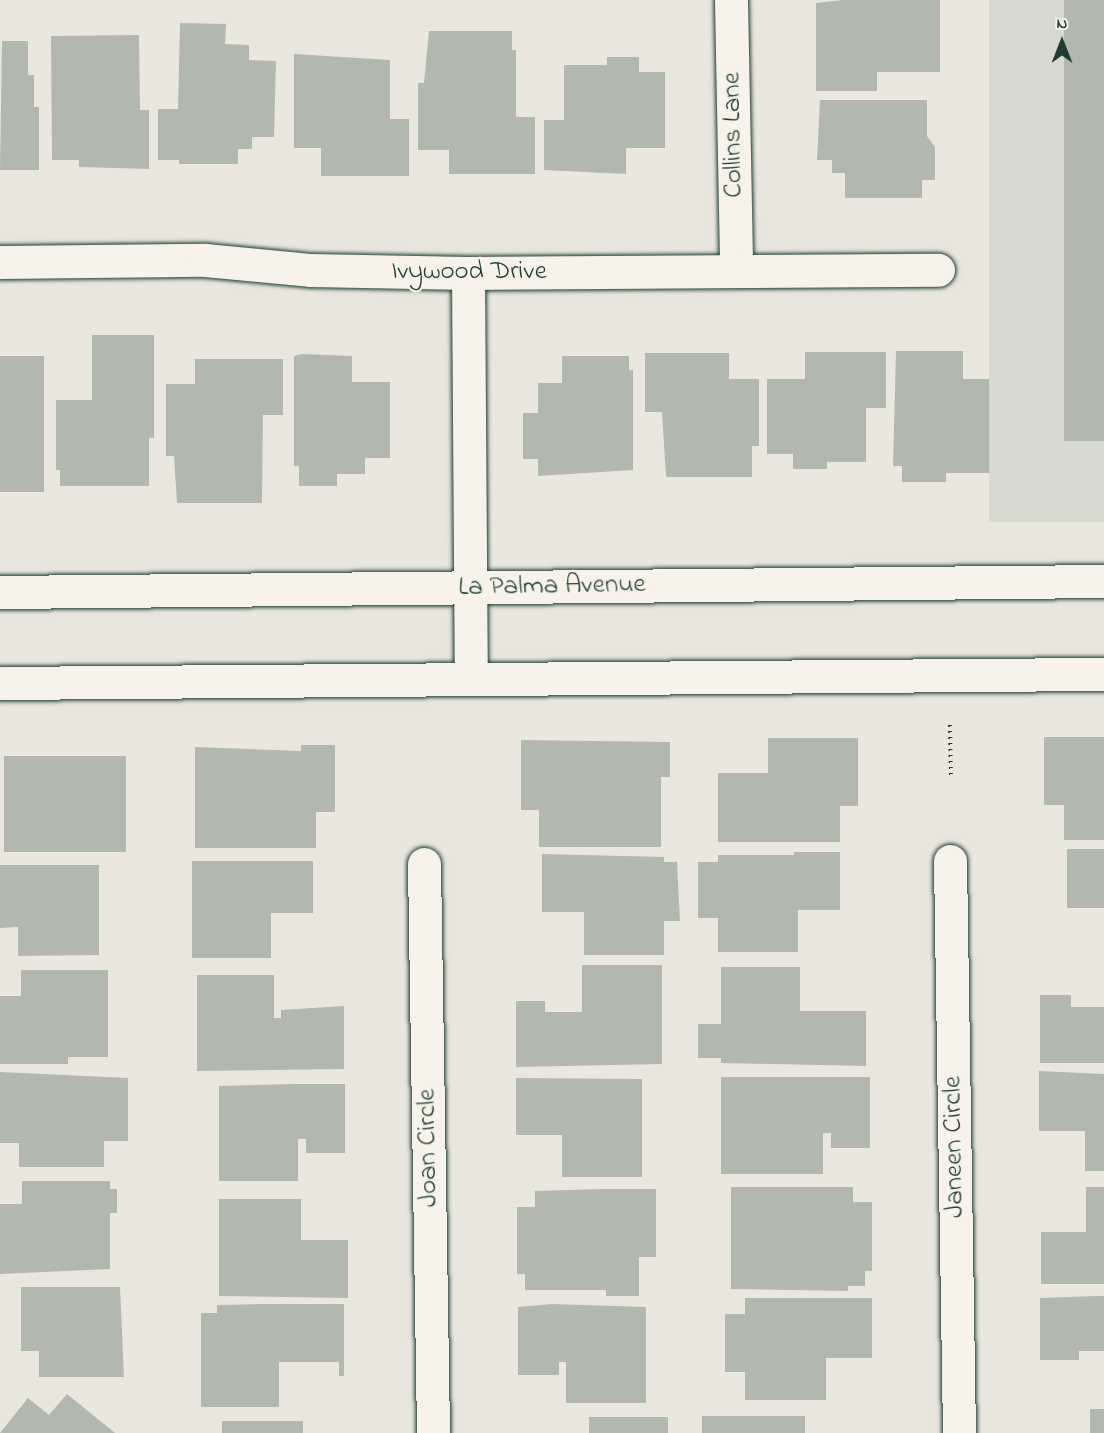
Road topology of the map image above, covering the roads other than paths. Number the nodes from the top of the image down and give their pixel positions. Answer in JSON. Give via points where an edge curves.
{"nodes":[{"id":1,"x":731,"y":0,"type":"edge"},
{"id":2,"x":0,"y":262,"type":"edge"},
{"id":3,"x":736,"y":270,"type":"junction"},
{"id":4,"x":938,"y":270,"type":"dead end"},
{"id":5,"x":468,"y":273,"type":"junction"},
{"id":6,"x":1104,"y":581,"type":"edge"},
{"id":7,"x":469,"y":587,"type":"junction"},
{"id":8,"x":0,"y":592,"type":"edge"},
{"id":9,"x":1104,"y":674,"type":"edge"},
{"id":10,"x":471,"y":679,"type":"junction"},
{"id":11,"x":0,"y":683,"type":"edge"},
{"id":12,"x":950,"y":861,"type":"dead end"},
{"id":13,"x":424,"y":864,"type":"dead end"},
{"id":14,"x":433,"y":1433,"type":"edge"},
{"id":15,"x":959,"y":1433,"type":"edge"}],
"edges":[{"from":1,"to":3,"type":"street","name":"Collins Lane"},
{"from":2,"to":5,"type":"street","name":"Ivywood Drive","via":[[205,260],[310,270]]},
{"from":3,"to":4,"type":"street","name":"Ivywood Drive"},
{"from":3,"to":5,"type":"street","name":"Ivywood Drive"},
{"from":5,"to":7,"type":"street"},
{"from":6,"to":7,"type":"street","name":"La Palma Avenue"},
{"from":7,"to":8,"type":"street","name":"La Palma Avenue"},
{"from":7,"to":10,"type":"street"},
{"from":9,"to":10,"type":"street"},
{"from":10,"to":11,"type":"street"},
{"from":12,"to":15,"type":"street","name":"Janeen Circle"},
{"from":13,"to":14,"type":"street","name":"Joan Circle"}]}
